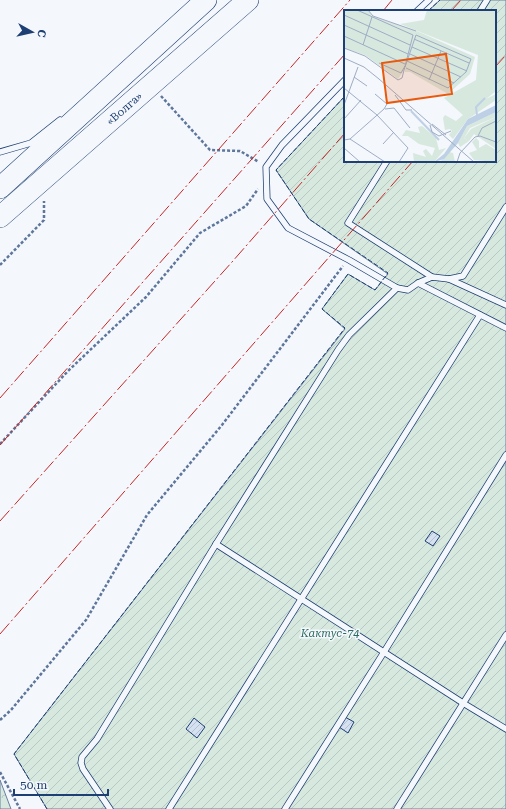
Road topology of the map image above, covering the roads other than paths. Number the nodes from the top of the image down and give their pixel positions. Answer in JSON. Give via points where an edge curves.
{"nodes":[{"id":1,"x":206,"y":0,"type":"edge"},
{"id":2,"x":248,"y":0,"type":"edge"},
{"id":3,"x":429,"y":0,"type":"edge"},
{"id":4,"x":487,"y":0,"type":"edge"},
{"id":5,"x":418,"y":10,"type":"edge"},
{"id":6,"x":481,"y":10,"type":"edge"},
{"id":7,"x":344,"y":81,"type":"edge"},
{"id":8,"x":68,"y":114,"type":"dead end"},
{"id":9,"x":0,"y":152,"type":"edge"},
{"id":10,"x":386,"y":162,"type":"edge"},
{"id":11,"x":0,"y":188,"type":"edge"},
{"id":12,"x":506,"y":207,"type":"edge"},
{"id":13,"x":0,"y":216,"type":"edge"},
{"id":14,"x":432,"y":277,"type":"junction"},
{"id":15,"x":449,"y":279,"type":"junction"},
{"id":16,"x":418,"y":283,"type":"junction"},
{"id":17,"x":397,"y":288,"type":"junction"},
{"id":18,"x":506,"y":305,"type":"edge"},
{"id":19,"x":480,"y":315,"type":"junction"},
{"id":20,"x":506,"y":328,"type":"edge"},
{"id":21,"x":506,"y":455,"type":"edge"},
{"id":22,"x":216,"y":544,"type":"junction"},
{"id":23,"x":301,"y":599,"type":"junction"},
{"id":24,"x":506,"y":635,"type":"edge"},
{"id":25,"x":384,"y":652,"type":"junction"},
{"id":26,"x":463,"y":703,"type":"junction"},
{"id":27,"x":506,"y":729,"type":"edge"},
{"id":28,"x":110,"y":809,"type":"edge"},
{"id":29,"x":169,"y":809,"type":"edge"},
{"id":30,"x":285,"y":809,"type":"edge"},
{"id":31,"x":397,"y":809,"type":"edge"}],
"edges":[{"from":1,"to":11,"type":"highway","via":[[86,106]]},
{"from":2,"to":13,"type":"highway","name":"«Волга»"},
{"from":3,"to":5,"type":"lane"},
{"from":4,"to":6,"type":"lane"},
{"from":7,"to":17,"type":"lane","via":[[282,145],[266,167],[267,199],[288,228]]},
{"from":8,"to":9,"type":"lane","via":[[32,143]]},
{"from":10,"to":14,"type":"lane","via":[[348,223]]},
{"from":12,"to":15,"type":"lane","via":[[464,276]]},
{"from":14,"to":15,"type":"lane"},
{"from":14,"to":16,"type":"lane"},
{"from":15,"to":18,"type":"lane"},
{"from":16,"to":17,"type":"lane","via":[[408,290]]},
{"from":16,"to":19,"type":"lane"},
{"from":17,"to":22,"type":"lane","via":[[349,335],[338,350]]},
{"from":19,"to":20,"type":"lane"},
{"from":19,"to":23,"type":"lane"},
{"from":21,"to":25,"type":"lane"},
{"from":22,"to":23,"type":"lane"},
{"from":22,"to":28,"type":"lane","via":[[97,739],[82,757],[83,769]]},
{"from":23,"to":25,"type":"lane"},
{"from":23,"to":29,"type":"lane"},
{"from":24,"to":26,"type":"lane"},
{"from":25,"to":26,"type":"lane"},
{"from":25,"to":30,"type":"lane"},
{"from":26,"to":27,"type":"lane"},
{"from":26,"to":31,"type":"lane"}]}
